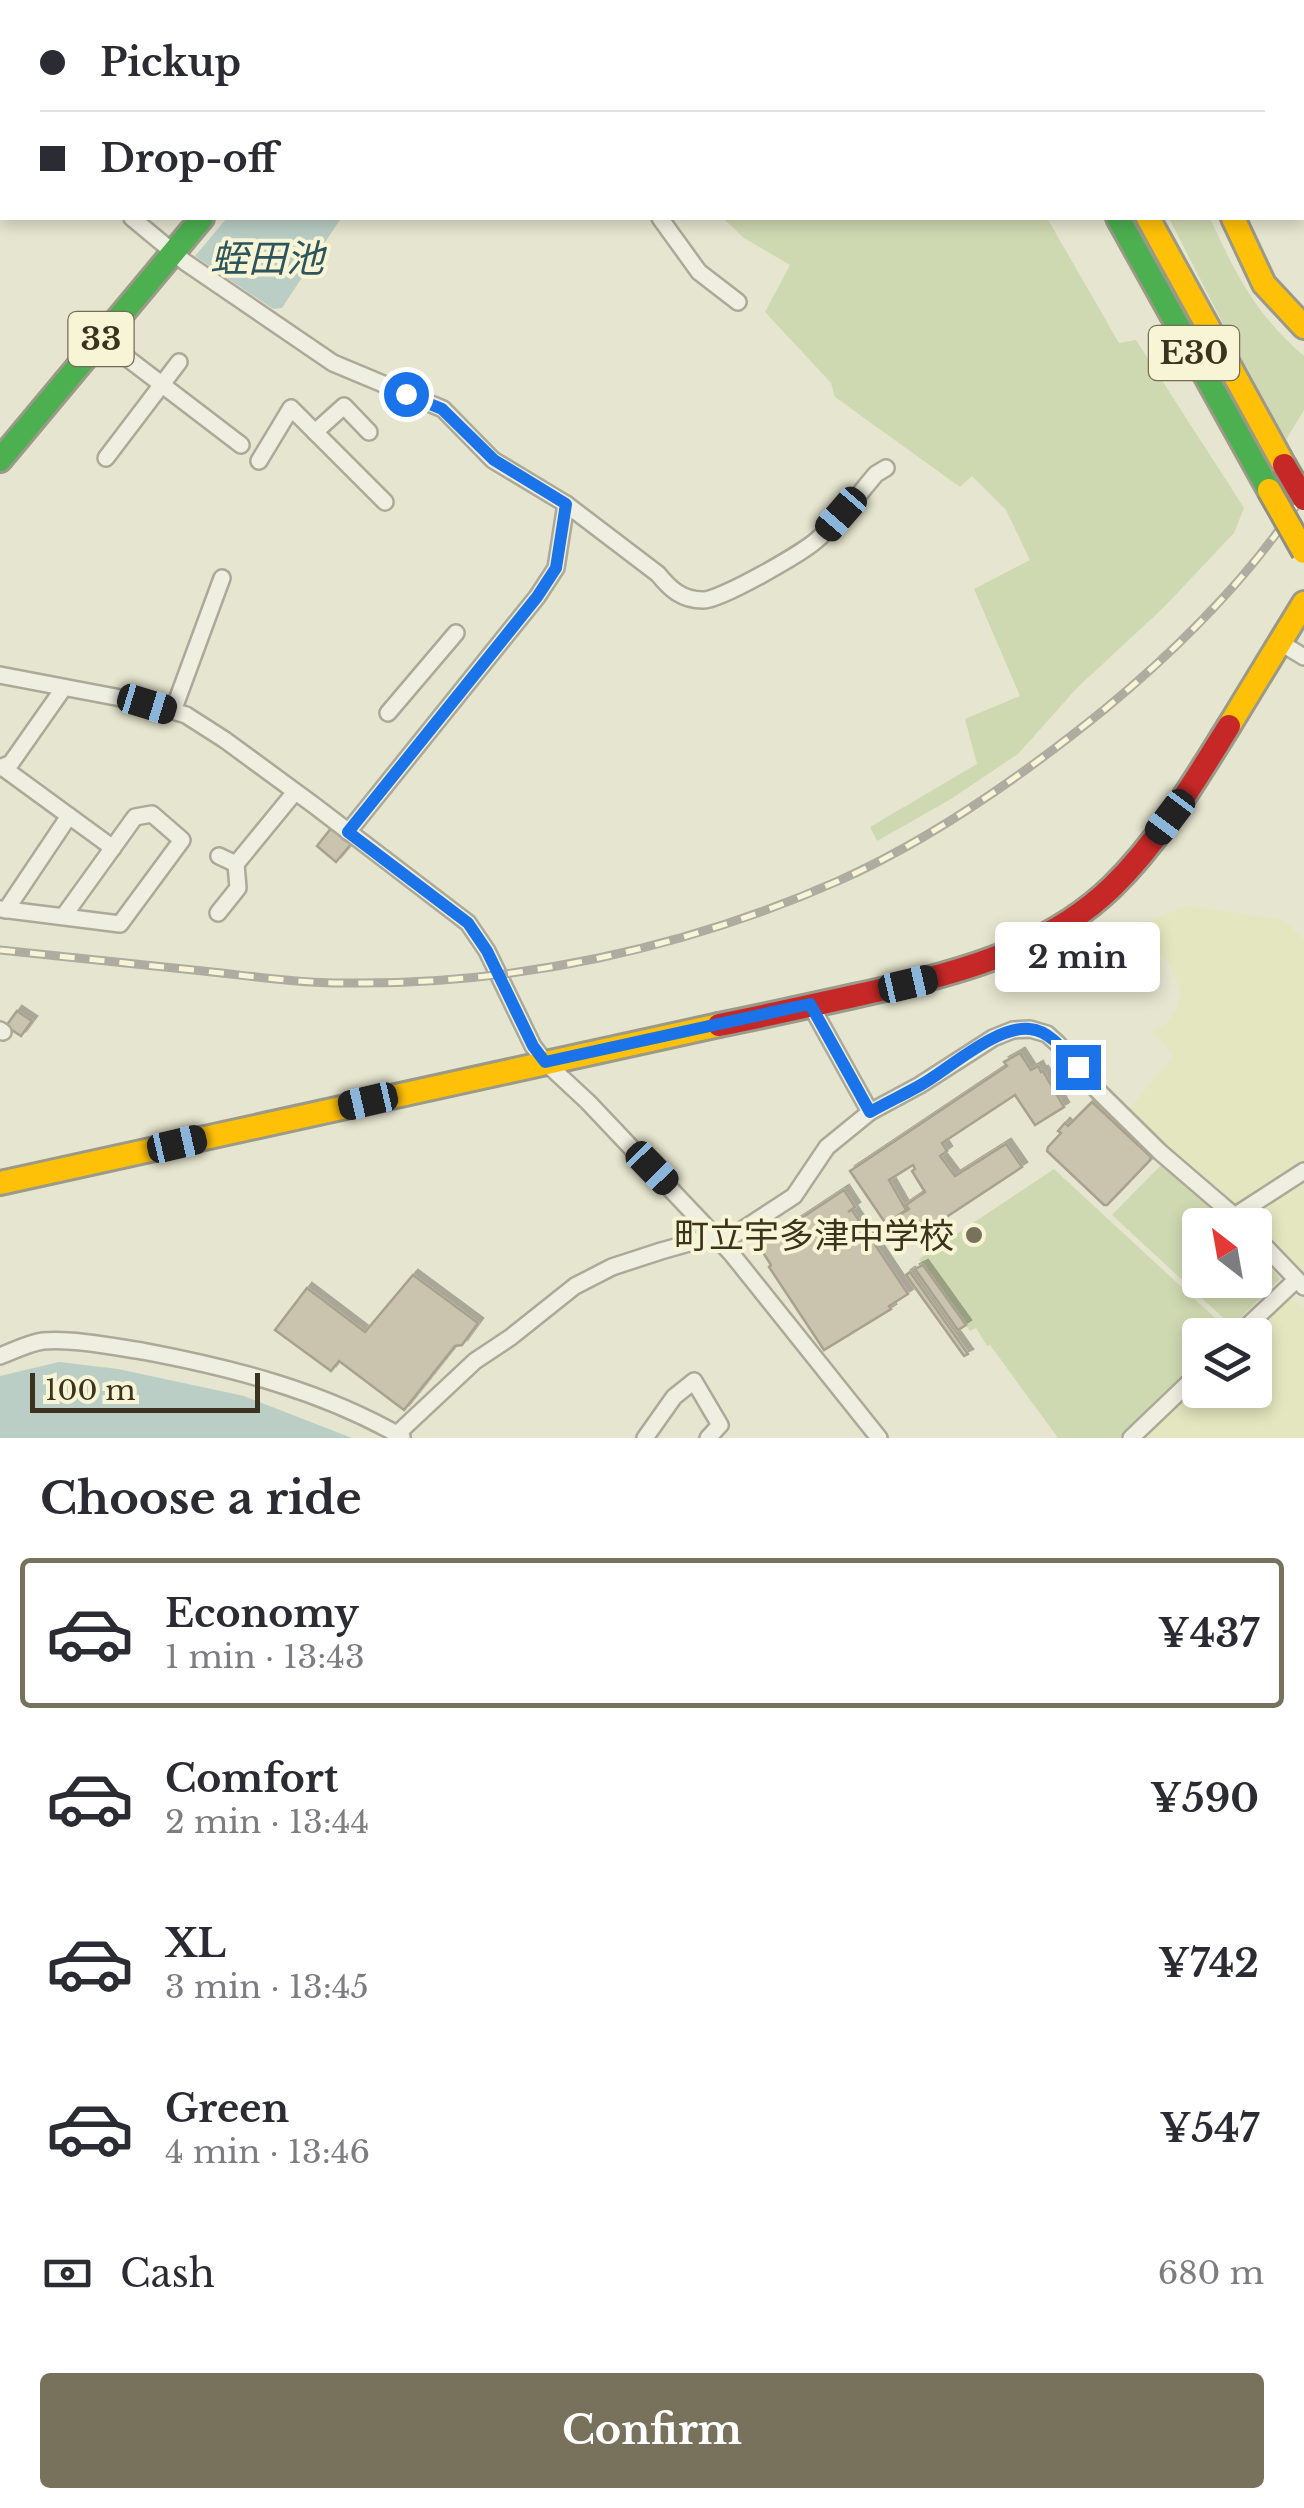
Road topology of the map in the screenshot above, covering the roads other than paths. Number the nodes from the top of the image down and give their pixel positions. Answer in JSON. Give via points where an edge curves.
{"nodes":[{"id":1,"x":134,"y":220,"type":"edge"},
{"id":2,"x":200,"y":220,"type":"edge"},
{"id":3,"x":661,"y":220,"type":"edge"},
{"id":4,"x":1119,"y":220,"type":"edge"},
{"id":5,"x":1149,"y":220,"type":"edge"},
{"id":6,"x":1234,"y":220,"type":"edge"},
{"id":7,"x":173,"y":252,"type":"junction"},
{"id":8,"x":738,"y":302,"type":"dead end"},
{"id":9,"x":1302,"y":323,"type":"edge"},
{"id":10,"x":102,"y":338,"type":"junction"},
{"id":11,"x":180,"y":362,"type":"dead end"},
{"id":12,"x":163,"y":383,"type":"junction"},
{"id":13,"x":316,"y":432,"type":"junction"},
{"id":14,"x":369,"y":432,"type":"dead end"},
{"id":15,"x":242,"y":445,"type":"dead end"},
{"id":16,"x":106,"y":458,"type":"dead end"},
{"id":17,"x":0,"y":460,"type":"edge"},
{"id":18,"x":259,"y":461,"type":"dead end"},
{"id":19,"x":886,"y":468,"type":"dead end"},
{"id":20,"x":1304,"y":499,"type":"edge"},
{"id":21,"x":384,"y":502,"type":"dead end"},
{"id":22,"x":566,"y":504,"type":"junction"},
{"id":23,"x":1304,"y":552,"type":"edge"},
{"id":24,"x":222,"y":578,"type":"dead end"},
{"id":25,"x":1304,"y":603,"type":"edge"},
{"id":26,"x":456,"y":633,"type":"dead end"},
{"id":27,"x":1281,"y":643,"type":"junction"},
{"id":28,"x":1304,"y":657,"type":"edge"},
{"id":29,"x":0,"y":675,"type":"edge"},
{"id":30,"x":63,"y":688,"type":"junction"},
{"id":31,"x":173,"y":711,"type":"junction"},
{"id":32,"x":388,"y":713,"type":"dead end"},
{"id":33,"x":1,"y":768,"type":"edge"},
{"id":34,"x":295,"y":792,"type":"junction"},
{"id":35,"x":70,"y":816,"type":"junction"},
{"id":36,"x":348,"y":832,"type":"junction"},
{"id":37,"x":112,"y":848,"type":"junction"},
{"id":38,"x":219,"y":856,"type":"dead end"},
{"id":39,"x":236,"y":864,"type":"junction"},
{"id":40,"x":3,"y":909,"type":"edge"},
{"id":41,"x":218,"y":913,"type":"dead end"},
{"id":42,"x":63,"y":917,"type":"junction"},
{"id":43,"x":810,"y":1004,"type":"junction"},
{"id":44,"x":545,"y":1062,"type":"junction"},
{"id":45,"x":870,"y":1112,"type":"junction"},
{"id":46,"x":1304,"y":1171,"type":"edge"},
{"id":47,"x":0,"y":1182,"type":"edge"},
{"id":48,"x":1226,"y":1208,"type":"edge"},
{"id":49,"x":1256,"y":1208,"type":"edge"},
{"id":50,"x":722,"y":1243,"type":"junction"},
{"id":51,"x":1272,"y":1254,"type":"edge"},
{"id":52,"x":1300,"y":1284,"type":"edge"},
{"id":53,"x":1259,"y":1318,"type":"edge"},
{"id":54,"x":0,"y":1356,"type":"edge"},
{"id":55,"x":1182,"y":1389,"type":"edge"},
{"id":56,"x":401,"y":1436,"type":"edge"},
{"id":57,"x":644,"y":1438,"type":"edge"},
{"id":58,"x":708,"y":1438,"type":"edge"},
{"id":59,"x":879,"y":1438,"type":"edge"},
{"id":60,"x":1131,"y":1438,"type":"edge"}],
"edges":[{"from":1,"to":7,"type":"street"},
{"from":2,"to":7,"type":"main road","number":"33"},
{"from":3,"to":8,"type":"street","via":[[699,272]]},
{"from":4,"to":23,"type":"main road","number":"E30","bridge":true},
{"from":5,"to":20,"type":"main road","number":"E30","bridge":true},
{"from":6,"to":9,"type":"main road","via":[[1264,284]]},
{"from":7,"to":10,"type":"main road","number":"33"},
{"from":7,"to":22,"type":"street","via":[[333,363],[442,409],[494,460]]},
{"from":10,"to":12,"type":"street"},
{"from":10,"to":17,"type":"main road","number":"33"},
{"from":11,"to":12,"type":"street"},
{"from":12,"to":15,"type":"street"},
{"from":12,"to":16,"type":"street"},
{"from":13,"to":14,"type":"street","via":[[344,406]]},
{"from":13,"to":18,"type":"street","via":[[290,408]]},
{"from":13,"to":21,"type":"street"},
{"from":19,"to":22,"type":"street","via":[[820,538],[707,601],[668,587]]},
{"from":22,"to":36,"type":"street","via":[[556,568],[537,597]]},
{"from":24,"to":31,"type":"street"},
{"from":25,"to":27,"type":"main road"},
{"from":26,"to":32,"type":"street","via":[[431,649]]},
{"from":27,"to":28,"type":"street"},
{"from":27,"to":43,"type":"main road","via":[[1185,796],[1091,906],[967,969]]},
{"from":29,"to":30,"type":"street"},
{"from":30,"to":31,"type":"street"},
{"from":30,"to":33,"type":"street"},
{"from":31,"to":34,"type":"street"},
{"from":33,"to":35,"type":"street"},
{"from":34,"to":36,"type":"street"},
{"from":34,"to":39,"type":"street"},
{"from":35,"to":37,"type":"street"},
{"from":35,"to":40,"type":"street"},
{"from":36,"to":44,"type":"street","via":[[468,923]]},
{"from":37,"to":42,"type":"street"},
{"from":37,"to":42,"type":"street","via":[[135,817],[152,814],[182,840],[120,924]]},
{"from":38,"to":39,"type":"street"},
{"from":39,"to":41,"type":"street","via":[[238,888]]},
{"from":40,"to":42,"type":"street"},
{"from":43,"to":44,"type":"main road"},
{"from":43,"to":45,"type":"street"},
{"from":44,"to":47,"type":"main road"},
{"from":44,"to":50,"type":"street"},
{"from":45,"to":48,"type":"street","via":[[994,1038],[1030,1029],[1058,1044],[1160,1152]]},
{"from":45,"to":50,"type":"street","via":[[826,1147],[794,1196]]},
{"from":46,"to":49,"type":"street"},
{"from":50,"to":56,"type":"street","via":[[707,1238],[661,1251],[575,1286],[474,1361]]},
{"from":50,"to":59,"type":"street"},
{"from":51,"to":52,"type":"street"},
{"from":52,"to":53,"type":"street"},
{"from":54,"to":56,"type":"street","via":[[42,1341],[222,1366],[331,1402]]},
{"from":55,"to":60,"type":"street"},
{"from":57,"to":58,"type":"street","via":[[694,1381],[720,1425]]}]}
